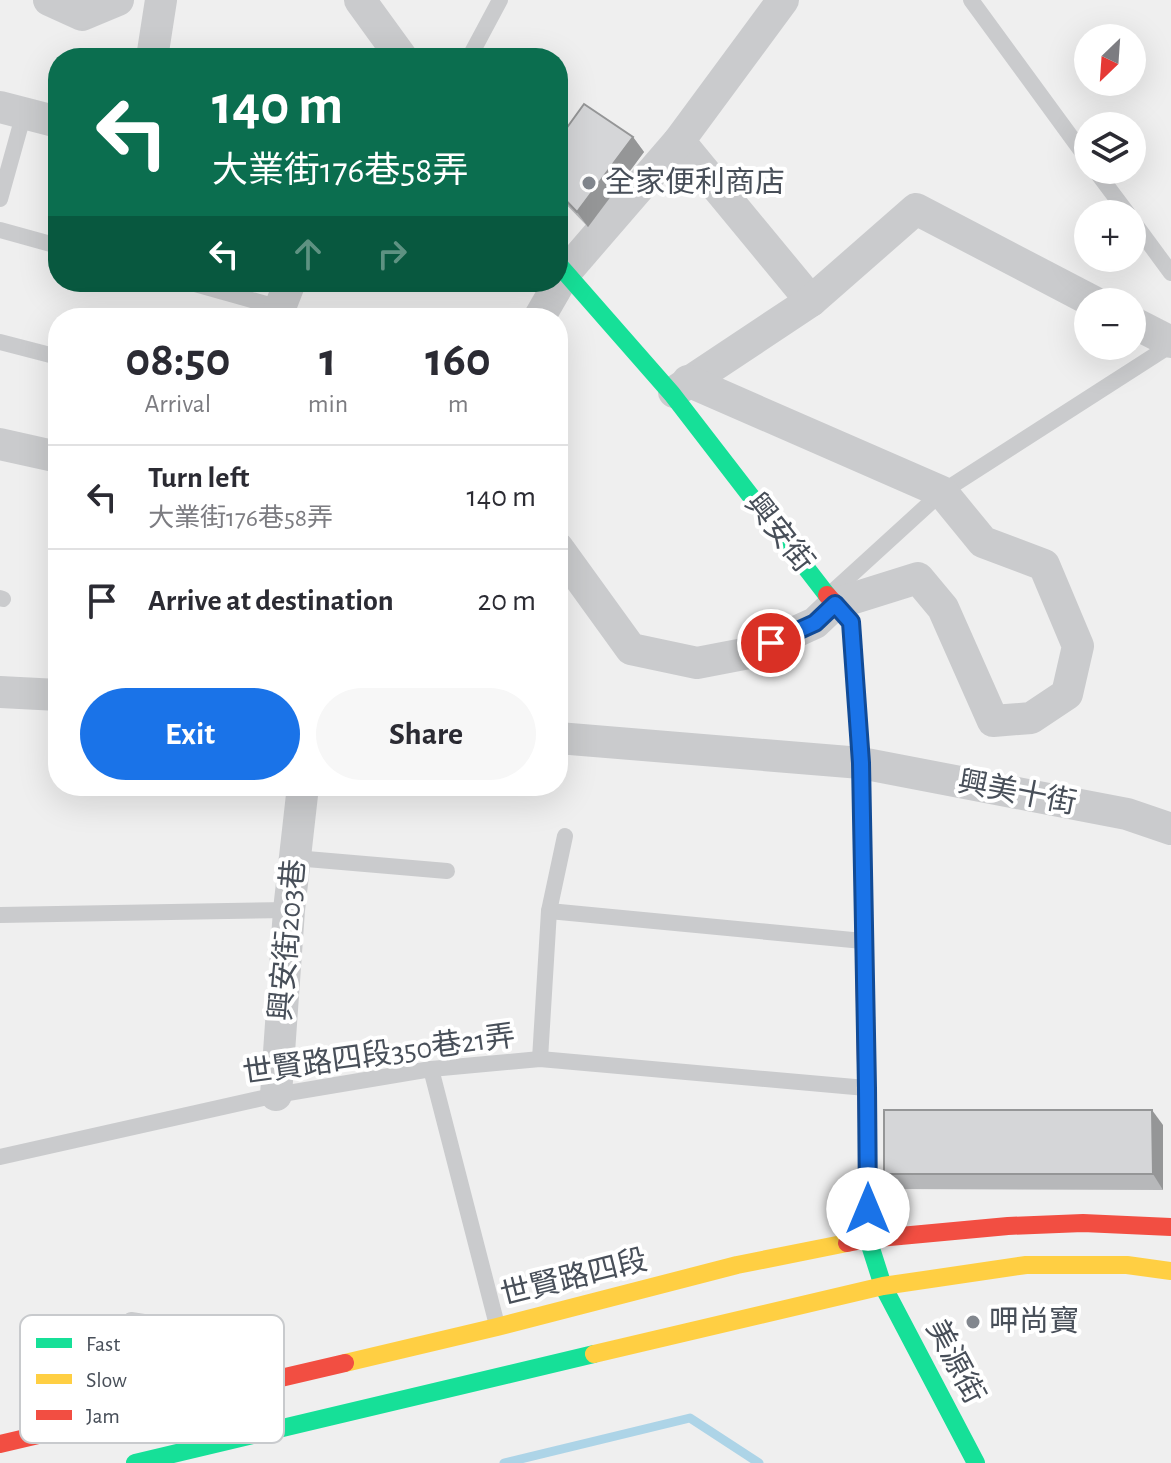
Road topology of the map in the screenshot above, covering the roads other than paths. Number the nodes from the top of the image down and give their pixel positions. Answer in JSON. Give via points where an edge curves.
{"nodes":[{"id":1,"x":49,"y":0,"type":"edge"},
{"id":2,"x":118,"y":0,"type":"edge"},
{"id":3,"x":161,"y":0,"type":"edge"},
{"id":4,"x":360,"y":0,"type":"edge"},
{"id":5,"x":500,"y":0,"type":"edge"},
{"id":6,"x":783,"y":0,"type":"edge"},
{"id":7,"x":971,"y":0,"type":"edge"},
{"id":8,"x":154,"y":48,"type":"edge"},
{"id":9,"x":395,"y":48,"type":"edge"},
{"id":10,"x":474,"y":48,"type":"edge"},
{"id":11,"x":12,"y":110,"type":"edge"},
{"id":12,"x":48,"y":119,"type":"edge"},
{"id":13,"x":679,"y":141,"type":"junction"},
{"id":14,"x":1074,"y":141,"type":"edge"},
{"id":15,"x":0,"y":199,"type":"edge"},
{"id":16,"x":0,"y":230,"type":"edge"},
{"id":17,"x":1146,"y":239,"type":"edge"},
{"id":18,"x":48,"y":243,"type":"edge"},
{"id":19,"x":568,"y":261,"type":"edge"},
{"id":20,"x":1171,"y":273,"type":"edge"},
{"id":21,"x":568,"y":274,"type":"edge"},
{"id":22,"x":233,"y":292,"type":"edge"},
{"id":23,"x":1074,"y":292,"type":"edge"},
{"id":24,"x":811,"y":301,"type":"junction"},
{"id":25,"x":282,"y":303,"type":"edge"},
{"id":26,"x":1146,"y":330,"type":"edge"},
{"id":27,"x":0,"y":342,"type":"edge"},
{"id":28,"x":1171,"y":344,"type":"edge"},
{"id":29,"x":48,"y":354,"type":"edge"},
{"id":30,"x":680,"y":388,"type":"junction"},
{"id":31,"x":0,"y":444,"type":"edge"},
{"id":32,"x":48,"y":455,"type":"edge"},
{"id":33,"x":942,"y":492,"type":"junction"},
{"id":34,"x":568,"y":562,"type":"edge"},
{"id":35,"x":831,"y":600,"type":"junction"},
{"id":36,"x":0,"y":692,"type":"edge"},
{"id":37,"x":48,"y":694,"type":"edge"},
{"id":38,"x":568,"y":739,"type":"edge"},
{"id":39,"x":861,"y":763,"type":"junction"},
{"id":40,"x":302,"y":796,"type":"edge"},
{"id":41,"x":1171,"y":829,"type":"edge"},
{"id":42,"x":565,"y":836,"type":"dead end"},
{"id":43,"x":295,"y":858,"type":"junction"},
{"id":44,"x":447,"y":871,"type":"dead end"},
{"id":45,"x":289,"y":910,"type":"junction"},
{"id":46,"x":549,"y":911,"type":"junction"},
{"id":47,"x":0,"y":915,"type":"edge"},
{"id":48,"x":865,"y":941,"type":"junction"},
{"id":49,"x":540,"y":1059,"type":"junction"},
{"id":50,"x":431,"y":1069,"type":"junction"},
{"id":51,"x":867,"y":1088,"type":"junction"},
{"id":52,"x":276,"y":1095,"type":"junction"},
{"id":53,"x":0,"y":1157,"type":"edge"},
{"id":54,"x":1171,"y":1227,"type":"edge"},
{"id":55,"x":868,"y":1239,"type":"junction"},
{"id":56,"x":1171,"y":1271,"type":"edge"},
{"id":57,"x":883,"y":1286,"type":"junction"},
{"id":58,"x":497,"y":1327,"type":"junction"},
{"id":59,"x":284,"y":1376,"type":"edge"},
{"id":60,"x":284,"y":1428,"type":"edge"},
{"id":61,"x":20,"y":1439,"type":"edge"},
{"id":62,"x":220,"y":1443,"type":"edge"},
{"id":63,"x":0,"y":1444,"type":"edge"},
{"id":64,"x":135,"y":1463,"type":"edge"},
{"id":65,"x":976,"y":1463,"type":"edge"}],
"edges":[{"from":1,"to":2,"type":"street","via":[[82,15]]},
{"from":3,"to":8,"type":"street"},
{"from":4,"to":9,"type":"street"},
{"from":5,"to":10,"type":"lane"},
{"from":6,"to":13,"type":"street"},
{"from":7,"to":14,"type":"lane"},
{"from":11,"to":12,"type":"street"},
{"from":11,"to":15,"type":"lane"},
{"from":13,"to":19,"type":"street"},
{"from":13,"to":24,"type":"street"},
{"from":16,"to":18,"type":"lane"},
{"from":17,"to":20,"type":"lane"},
{"from":21,"to":30,"type":"main road","name":"興安街"},
{"from":22,"to":25,"type":"lane"},
{"from":23,"to":24,"type":"street","via":[[916,209]]},
{"from":24,"to":30,"type":"street"},
{"from":26,"to":28,"type":"street"},
{"from":27,"to":29,"type":"lane"},
{"from":28,"to":33,"type":"lane"},
{"from":30,"to":33,"type":"street"},
{"from":30,"to":35,"type":"main road","name":"興安街"},
{"from":31,"to":32,"type":"street"},
{"from":33,"to":35,"type":"lane"},
{"from":33,"to":35,"type":"street","via":[[983,542],[1044,565],[1078,646],[1067,694],[1031,718],[993,721],[943,608],[918,578]]},
{"from":34,"to":35,"type":"street","via":[[631,649],[697,663],[749,653],[815,623]]},
{"from":35,"to":39,"type":"main road","name":"興安街","via":[[851,622]]},
{"from":36,"to":37,"type":"street"},
{"from":38,"to":39,"type":"street","name":"興美十街"},
{"from":39,"to":41,"type":"street","name":"興美十街","via":[[1127,814]]},
{"from":39,"to":48,"type":"main road","name":"興安街"},
{"from":40,"to":43,"type":"street","name":"興安街203巷"},
{"from":42,"to":46,"type":"lane"},
{"from":43,"to":44,"type":"lane"},
{"from":43,"to":45,"type":"street","name":"興安街203巷"},
{"from":45,"to":47,"type":"lane"},
{"from":45,"to":52,"type":"street","name":"興安街203巷"},
{"from":46,"to":48,"type":"lane"},
{"from":46,"to":49,"type":"lane"},
{"from":48,"to":51,"type":"main road","name":"興安街"},
{"from":49,"to":50,"type":"lane","name":"世賢路四段350巷21弄"},
{"from":49,"to":51,"type":"lane","name":"世賢路四段350巷21弄"},
{"from":50,"to":52,"type":"lane","name":"世賢路四段350巷21弄"},
{"from":50,"to":58,"type":"lane"},
{"from":51,"to":55,"type":"main road","name":"興安街"},
{"from":52,"to":53,"type":"lane","name":"世賢路四段350巷21弄"},
{"from":54,"to":55,"type":"main road","name":"世賢路四段","via":[[1083,1223]]},
{"from":55,"to":57,"type":"main road","name":"興安街"},
{"from":55,"to":58,"type":"main road","name":"世賢路四段","via":[[737,1265]]},
{"from":56,"to":57,"type":"main road","via":[[1127,1265],[1026,1265]]},
{"from":57,"to":60,"type":"main road"},
{"from":57,"to":65,"type":"main road","name":"美源街"},
{"from":58,"to":59,"type":"main road","name":"世賢路四段"},
{"from":61,"to":63,"type":"main road","name":"世賢路四段"},
{"from":62,"to":64,"type":"main road"}]}
